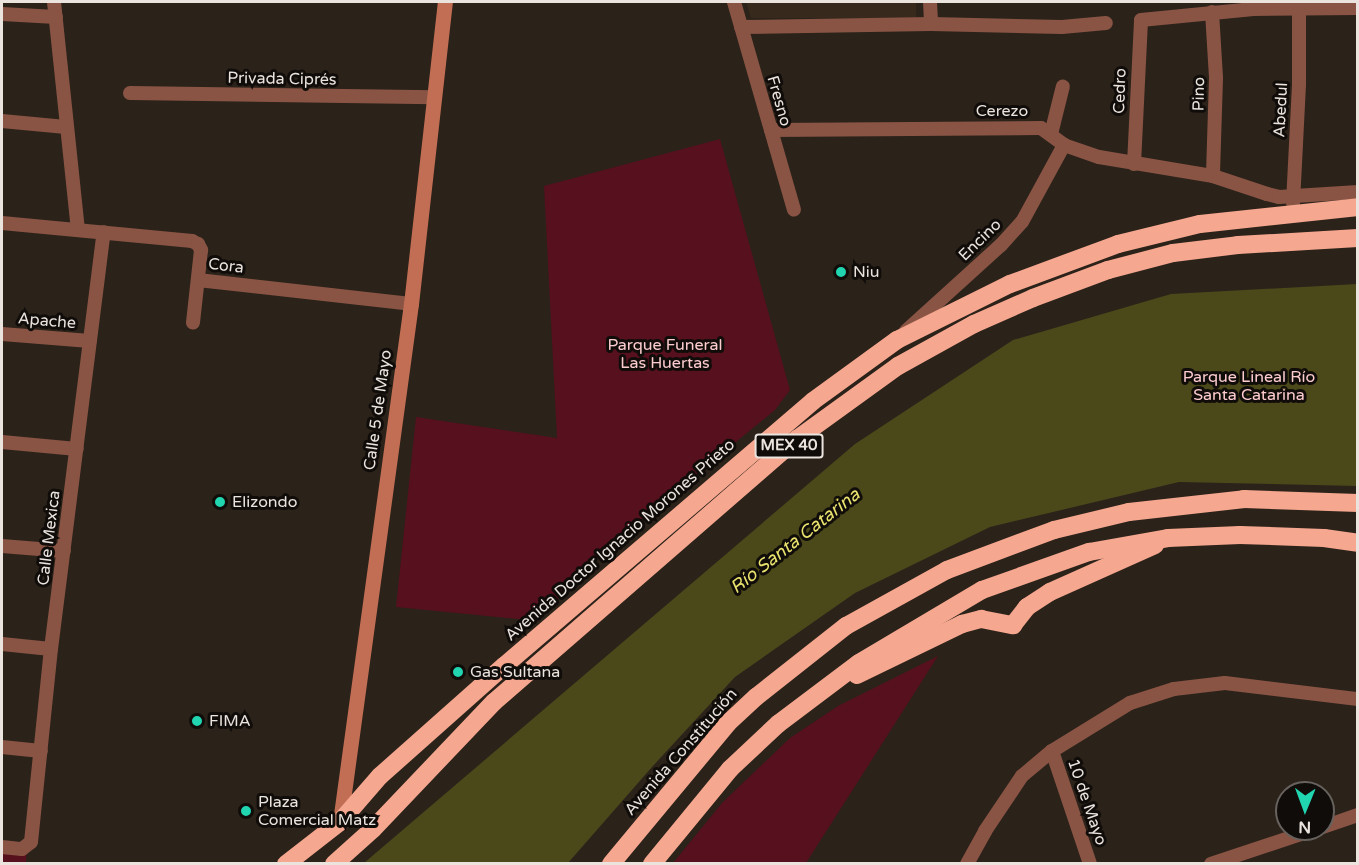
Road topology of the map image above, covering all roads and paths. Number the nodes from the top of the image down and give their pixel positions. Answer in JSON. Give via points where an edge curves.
{"nodes":[{"id":1,"x":54,"y":2,"type":"edge"},
{"id":2,"x":445,"y":2,"type":"edge"},
{"id":3,"x":734,"y":2,"type":"edge"},
{"id":4,"x":930,"y":2,"type":"edge"},
{"id":5,"x":1299,"y":7,"type":"junction"},
{"id":6,"x":1358,"y":8,"type":"edge"},
{"id":7,"x":1212,"y":12,"type":"junction"},
{"id":8,"x":2,"y":14,"type":"edge"},
{"id":9,"x":56,"y":17,"type":"junction"},
{"id":10,"x":1106,"y":23,"type":"dead end"},
{"id":11,"x":931,"y":24,"type":"junction"},
{"id":12,"x":741,"y":27,"type":"junction"},
{"id":13,"x":1063,"y":86,"type":"dead end"},
{"id":14,"x":130,"y":93,"type":"dead end"},
{"id":15,"x":435,"y":97,"type":"junction"},
{"id":16,"x":2,"y":121,"type":"edge"},
{"id":17,"x":66,"y":127,"type":"junction"},
{"id":18,"x":771,"y":130,"type":"junction"},
{"id":19,"x":1051,"y":134,"type":"junction"},
{"id":20,"x":1064,"y":146,"type":"junction"},
{"id":21,"x":1134,"y":164,"type":"junction"},
{"id":22,"x":1213,"y":176,"type":"junction"},
{"id":23,"x":1358,"y":192,"type":"edge"},
{"id":24,"x":1294,"y":205,"type":"junction"},
{"id":25,"x":1358,"y":207,"type":"edge"},
{"id":26,"x":794,"y":210,"type":"dead end"},
{"id":27,"x":2,"y":223,"type":"edge"},
{"id":28,"x":78,"y":229,"type":"junction"},
{"id":29,"x":104,"y":232,"type":"junction"},
{"id":30,"x":1358,"y":238,"type":"edge"},
{"id":31,"x":198,"y":280,"type":"junction"},
{"id":32,"x":411,"y":304,"type":"junction"},
{"id":33,"x":193,"y":323,"type":"dead end"},
{"id":34,"x":2,"y":334,"type":"edge"},
{"id":35,"x":897,"y":340,"type":"junction"},
{"id":36,"x":90,"y":341,"type":"junction"},
{"id":37,"x":2,"y":442,"type":"edge"},
{"id":38,"x":76,"y":449,"type":"junction"},
{"id":39,"x":1358,"y":502,"type":"edge"},
{"id":40,"x":1168,"y":538,"type":"junction"},
{"id":41,"x":1358,"y":543,"type":"edge"},
{"id":42,"x":2,"y":546,"type":"edge"},
{"id":43,"x":64,"y":551,"type":"junction"},
{"id":44,"x":2,"y":644,"type":"edge"},
{"id":45,"x":51,"y":649,"type":"junction"},
{"id":46,"x":829,"y":683,"type":"junction"},
{"id":47,"x":1358,"y":699,"type":"edge"},
{"id":48,"x":2,"y":747,"type":"edge"},
{"id":49,"x":41,"y":750,"type":"junction"},
{"id":50,"x":1052,"y":751,"type":"junction"},
{"id":51,"x":1358,"y":815,"type":"edge"},
{"id":52,"x":340,"y":822,"type":"junction"},
{"id":53,"x":1335,"y":823,"type":"edge"},
{"id":54,"x":1280,"y":841,"type":"edge"},
{"id":55,"x":2,"y":847,"type":"edge"},
{"id":56,"x":286,"y":864,"type":"edge"},
{"id":57,"x":333,"y":864,"type":"edge"},
{"id":58,"x":611,"y":864,"type":"edge"},
{"id":59,"x":652,"y":864,"type":"edge"},
{"id":60,"x":967,"y":864,"type":"edge"},
{"id":61,"x":1090,"y":864,"type":"edge"},
{"id":62,"x":1211,"y":864,"type":"edge"}],
"edges":[{"from":1,"to":9,"type":"street"},
{"from":2,"to":15,"type":"street","name":"Calle 5 de Mayo"},
{"from":3,"to":12,"type":"street","name":"Fresno"},
{"from":4,"to":11,"type":"street"},
{"from":5,"to":6,"type":"street"},
{"from":5,"to":7,"type":"street"},
{"from":5,"to":24,"type":"street","name":"Abedul"},
{"from":7,"to":21,"type":"street","name":"Cedro","via":[[1141,20]]},
{"from":7,"to":22,"type":"street","name":"Pino","via":[[1216,78]]},
{"from":8,"to":9,"type":"street"},
{"from":9,"to":17,"type":"street"},
{"from":10,"to":11,"type":"street","via":[[1062,27]]},
{"from":11,"to":12,"type":"street"},
{"from":12,"to":18,"type":"street","name":"Fresno"},
{"from":13,"to":19,"type":"street"},
{"from":14,"to":15,"type":"street","name":"Privada Ciprés"},
{"from":15,"to":32,"type":"street","name":"Calle 5 de Mayo"},
{"from":16,"to":17,"type":"street"},
{"from":17,"to":28,"type":"street"},
{"from":18,"to":19,"type":"street","name":"Cerezo","via":[[1029,127]]},
{"from":18,"to":26,"type":"street","name":"Fresno"},
{"from":19,"to":20,"type":"street","name":"Cerezo"},
{"from":20,"to":21,"type":"street","name":"Cerezo"},
{"from":20,"to":35,"type":"street","name":"Encino","via":[[1022,222]]},
{"from":21,"to":22,"type":"street","name":"Cerezo"},
{"from":22,"to":24,"type":"street","name":"Cerezo"},
{"from":23,"to":24,"type":"street","name":"Cerezo"},
{"from":24,"to":25,"type":"highway","name":"Avenida Doctor Ignacio Morones Prieto","number":"MEX 40"},
{"from":24,"to":35,"type":"highway","name":"Avenida Doctor Ignacio Morones Prieto","number":"MEX 40","via":[[1109,247],[1010,284]]},
{"from":27,"to":28,"type":"street","name":"Cora"},
{"from":28,"to":29,"type":"street","name":"Cora"},
{"from":29,"to":31,"type":"street","name":"Cora","via":[[198,244]]},
{"from":29,"to":36,"type":"street","name":"Calle Mexica"},
{"from":30,"to":57,"type":"highway","number":"MEX 40","via":[[1227,246],[1173,253],[1108,270],[974,324],[898,366],[797,439],[494,702],[373,829]]},
{"from":31,"to":32,"type":"street","name":"Cora"},
{"from":31,"to":33,"type":"street"},
{"from":32,"to":52,"type":"street","name":"Calle 5 de Mayo"},
{"from":34,"to":36,"type":"street","name":"Apache"},
{"from":35,"to":52,"type":"highway","name":"Avenida Doctor Ignacio Morones Prieto","number":"MEX 40","via":[[813,401],[522,650],[380,776]]},
{"from":36,"to":38,"type":"street","name":"Calle Mexica"},
{"from":37,"to":38,"type":"street"},
{"from":38,"to":43,"type":"street","name":"Calle Mexica"},
{"from":39,"to":58,"type":"highway","name":"Avenida Constitución","via":[[1244,499],[1129,512],[1027,538],[946,570],[846,626],[756,697],[728,723]]},
{"from":40,"to":41,"type":"highway","via":[[1240,535]]},
{"from":40,"to":46,"type":"highway","via":[[1089,552],[992,586],[920,624]]},
{"from":40,"to":46,"type":"highway","via":[[1050,592],[1027,607],[1013,625],[981,619],[962,624],[885,663]]},
{"from":42,"to":43,"type":"street"},
{"from":43,"to":45,"type":"street","name":"Calle Mexica"},
{"from":44,"to":45,"type":"street"},
{"from":45,"to":49,"type":"street","name":"Calle Mexica"},
{"from":46,"to":59,"type":"highway","via":[[730,769]]},
{"from":47,"to":50,"type":"street","via":[[1225,683],[1174,689],[1130,703]]},
{"from":48,"to":49,"type":"street"},
{"from":49,"to":55,"type":"street","name":"Calle Mexica","via":[[31,842],[27,847]]},
{"from":50,"to":60,"type":"street","via":[[1022,776]]},
{"from":50,"to":61,"type":"street","name":"10 de Mayo"},
{"from":51,"to":53,"type":"street"},
{"from":52,"to":56,"type":"highway","name":"Avenida Doctor Ignacio Morones Prieto","number":"MEX 40"},
{"from":54,"to":62,"type":"street"}]}
